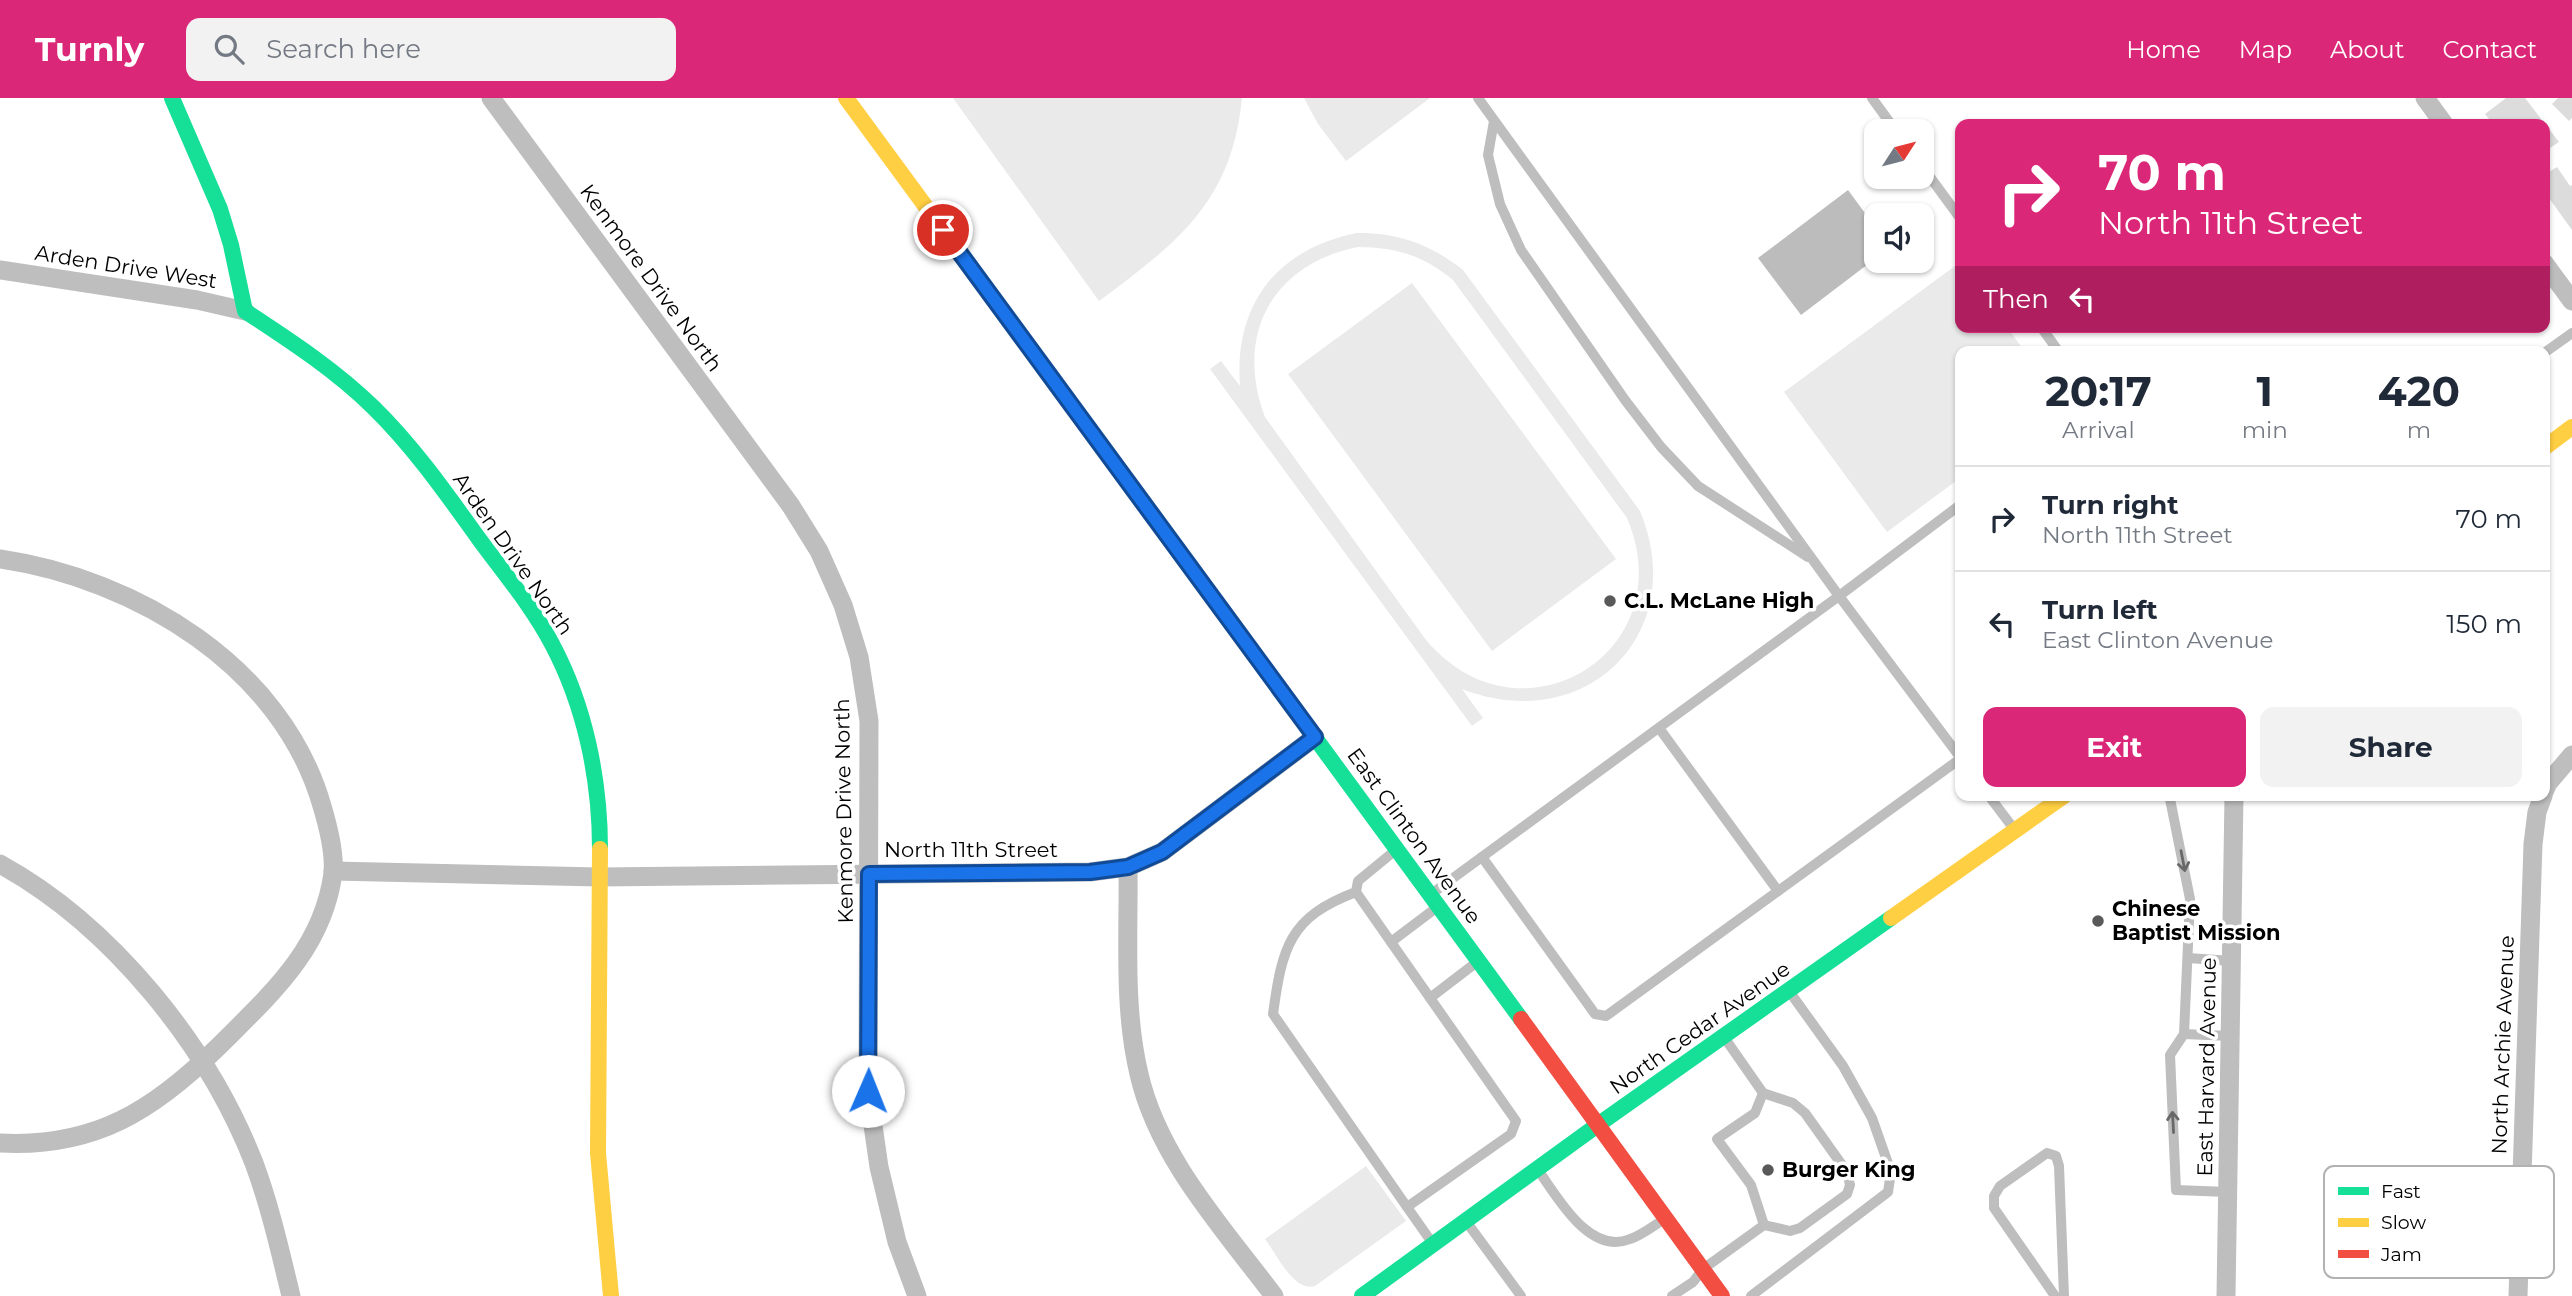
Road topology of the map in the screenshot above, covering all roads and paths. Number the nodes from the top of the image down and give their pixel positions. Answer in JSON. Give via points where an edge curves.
{"nodes":[{"id":1,"x":172,"y":98,"type":"edge"},
{"id":2,"x":846,"y":98,"type":"edge"},
{"id":3,"x":1478,"y":98,"type":"edge"},
{"id":4,"x":1872,"y":98,"type":"edge"},
{"id":5,"x":2425,"y":98,"type":"edge"},
{"id":6,"x":494,"y":99,"type":"edge"},
{"id":7,"x":1887,"y":119,"type":"edge"},
{"id":8,"x":2440,"y":119,"type":"edge"},
{"id":9,"x":1494,"y":121,"type":"junction"},
{"id":10,"x":1934,"y":182,"type":"edge"},
{"id":11,"x":1955,"y":211,"type":"edge"},
{"id":12,"x":0,"y":270,"type":"edge"},
{"id":13,"x":2550,"y":270,"type":"edge"},
{"id":14,"x":2570,"y":294,"type":"edge"},
{"id":15,"x":245,"y":311,"type":"junction"},
{"id":16,"x":2572,"y":333,"type":"edge"},
{"id":17,"x":2550,"y":349,"type":"edge"},
{"id":18,"x":2572,"y":427,"type":"edge"},
{"id":19,"x":2550,"y":444,"type":"edge"},
{"id":20,"x":1955,"y":509,"type":"edge"},
{"id":21,"x":0,"y":559,"type":"edge"},
{"id":22,"x":1814,"y":561,"type":"junction"},
{"id":23,"x":1839,"y":596,"type":"junction"},
{"id":24,"x":1659,"y":728,"type":"junction"},
{"id":25,"x":1315,"y":737,"type":"junction"},
{"id":26,"x":1955,"y":751,"type":"edge"},
{"id":27,"x":2572,"y":755,"type":"edge"},
{"id":28,"x":1955,"y":762,"type":"edge"},
{"id":29,"x":2550,"y":781,"type":"edge"},
{"id":30,"x":1993,"y":801,"type":"edge"},
{"id":31,"x":2057,"y":801,"type":"edge"},
{"id":32,"x":2170,"y":801,"type":"edge"},
{"id":33,"x":2234,"y":801,"type":"edge"},
{"id":34,"x":2541,"y":801,"type":"edge"},
{"id":35,"x":2015,"y":831,"type":"junction"},
{"id":36,"x":1397,"y":849,"type":"junction"},
{"id":37,"x":1482,"y":857,"type":"junction"},
{"id":38,"x":0,"y":864,"type":"edge"},
{"id":39,"x":1128,"y":867,"type":"junction"},
{"id":40,"x":333,"y":871,"type":"junction"},
{"id":41,"x":869,"y":874,"type":"junction"},
{"id":42,"x":599,"y":877,"type":"junction"},
{"id":43,"x":1778,"y":891,"type":"junction"},
{"id":44,"x":1356,"y":892,"type":"junction"},
{"id":45,"x":1435,"y":900,"type":"junction"},
{"id":46,"x":1391,"y":942,"type":"junction"},
{"id":47,"x":2188,"y":958,"type":"junction"},
{"id":48,"x":1480,"y":961,"type":"junction"},
{"id":49,"x":2232,"y":961,"type":"junction"},
{"id":50,"x":1788,"y":991,"type":"junction"},
{"id":51,"x":1430,"y":998,"type":"junction"},
{"id":52,"x":2184,"y":1034,"type":"junction"},
{"id":53,"x":1724,"y":1036,"type":"junction"},
{"id":54,"x":2230,"y":1036,"type":"junction"},
{"id":55,"x":202,"y":1062,"type":"junction"},
{"id":56,"x":1763,"y":1093,"type":"junction"},
{"id":57,"x":1599,"y":1124,"type":"junction"},
{"id":58,"x":0,"y":1143,"type":"edge"},
{"id":59,"x":2522,"y":1166,"type":"edge"},
{"id":60,"x":1538,"y":1169,"type":"junction"},
{"id":61,"x":2228,"y":1192,"type":"junction"},
{"id":62,"x":1407,"y":1207,"type":"junction"},
{"id":63,"x":1667,"y":1218,"type":"junction"},
{"id":64,"x":1466,"y":1221,"type":"junction"},
{"id":65,"x":1764,"y":1225,"type":"junction"},
{"id":66,"x":1433,"y":1244,"type":"junction"},
{"id":67,"x":1703,"y":1269,"type":"junction"},
{"id":68,"x":2519,"y":1278,"type":"edge"},
{"id":69,"x":291,"y":1296,"type":"edge"},
{"id":70,"x":611,"y":1296,"type":"edge"},
{"id":71,"x":918,"y":1296,"type":"edge"},
{"id":72,"x":1274,"y":1296,"type":"edge"},
{"id":73,"x":1362,"y":1296,"type":"edge"},
{"id":74,"x":1521,"y":1296,"type":"edge"},
{"id":75,"x":1672,"y":1296,"type":"edge"},
{"id":76,"x":1722,"y":1296,"type":"edge"},
{"id":77,"x":1751,"y":1296,"type":"edge"},
{"id":78,"x":2055,"y":1296,"type":"edge"},
{"id":79,"x":2064,"y":1296,"type":"edge"},
{"id":80,"x":2226,"y":1296,"type":"edge"},
{"id":81,"x":2518,"y":1296,"type":"edge"}],
"edges":[{"from":1,"to":15,"type":"main road","via":[[220,209]]},
{"from":2,"to":25,"type":"main road","name":"East Clinton Avenue"},
{"from":3,"to":9,"type":"lane"},
{"from":4,"to":7,"type":"lane"},
{"from":5,"to":8,"type":"street"},
{"from":6,"to":41,"type":"street","name":"Kenmore Drive North","via":[[791,506],[819,551],[843,605],[863,682],[869,721]]},
{"from":9,"to":22,"type":"lane"},
{"from":9,"to":22,"type":"lane","via":[[1488,155],[1500,204],[1521,250],[1625,400],[1698,486]]},
{"from":10,"to":11,"type":"lane"},
{"from":12,"to":15,"type":"street","name":"Arden Drive West"},
{"from":13,"to":14,"type":"street"},
{"from":15,"to":42,"type":"main road","name":"Arden Drive North","via":[[323,363],[371,405],[418,455],[523,599],[561,660],[583,717],[595,768]]},
{"from":16,"to":17,"type":"lane"},
{"from":18,"to":19,"type":"main road"},
{"from":20,"to":23,"type":"lane"},
{"from":21,"to":40,"type":"street","via":[[88,579],[146,604],[201,639],[250,684],[286,727],[315,779],[328,826]]},
{"from":22,"to":23,"type":"lane"},
{"from":23,"to":24,"type":"lane"},
{"from":23,"to":26,"type":"lane"},
{"from":24,"to":37,"type":"lane"},
{"from":24,"to":43,"type":"lane"},
{"from":25,"to":36,"type":"main road","name":"East Clinton Avenue"},
{"from":25,"to":39,"type":"street","name":"North 11th Street","via":[[1162,852]]},
{"from":27,"to":29,"type":"street","name":"North Archie Avenue"},
{"from":28,"to":43,"type":"lane"},
{"from":30,"to":35,"type":"lane"},
{"from":31,"to":35,"type":"main road","name":"North Cedar Avenue"},
{"from":32,"to":47,"type":"lane","one_way":true,"via":[[2190,899]]},
{"from":33,"to":49,"type":"street","name":"East Harvard Avenue"},
{"from":34,"to":59,"type":"street","name":"North Archie Avenue","via":[[2533,844]]},
{"from":35,"to":50,"type":"main road","name":"North Cedar Avenue"},
{"from":36,"to":44,"type":"lane","via":[[1358,881]]},
{"from":36,"to":45,"type":"main road","name":"East Clinton Avenue"},
{"from":37,"to":43,"type":"lane","via":[[1595,1014],[1606,1016]]},
{"from":37,"to":45,"type":"lane"},
{"from":38,"to":55,"type":"street","via":[[36,884],[82,922],[156,999]]},
{"from":39,"to":41,"type":"street","name":"North 11th Street","via":[[1090,872]]},
{"from":39,"to":72,"type":"street","via":[[1130,1030],[1139,1077],[1174,1157]]},
{"from":40,"to":42,"type":"street","name":"North 11th Street"},
{"from":40,"to":55,"type":"street","via":[[325,906],[294,969]]},
{"from":41,"to":42,"type":"street","name":"North 11th Street"},
{"from":41,"to":71,"type":"street","name":"Kenmore Drive North","via":[[868,1091],[878,1167],[897,1242]]},
{"from":42,"to":70,"type":"main road","name":"Arden Drive North","via":[[598,1153]]},
{"from":44,"to":46,"type":"lane"},
{"from":44,"to":62,"type":"lane","via":[[1333,900],[1297,928],[1279,971],[1273,1014]]},
{"from":45,"to":46,"type":"lane"},
{"from":45,"to":48,"type":"main road","name":"East Clinton Avenue"},
{"from":46,"to":51,"type":"lane"},
{"from":47,"to":49,"type":"lane"},
{"from":47,"to":52,"type":"lane"},
{"from":48,"to":51,"type":"lane"},
{"from":48,"to":57,"type":"main road","name":"East Clinton Avenue"},
{"from":49,"to":54,"type":"street","name":"East Harvard Avenue"},
{"from":50,"to":53,"type":"main road","name":"North Cedar Avenue"},
{"from":50,"to":77,"type":"lane","via":[[1843,1066],[1872,1118],[1891,1172],[1890,1182],[1888,1192]]},
{"from":51,"to":62,"type":"lane","via":[[1516,1121],[1511,1134]]},
{"from":52,"to":54,"type":"lane"},
{"from":61,"to":52,"type":"lane","one_way":true,"via":[[2176,1190],[2170,1055]]},
{"from":53,"to":56,"type":"lane"},
{"from":53,"to":57,"type":"main road","name":"North Cedar Avenue"},
{"from":54,"to":61,"type":"street","name":"East Harvard Avenue"},
{"from":55,"to":58,"type":"street","via":[[154,1103],[102,1129],[67,1139]]},
{"from":55,"to":69,"type":"street","via":[[253,1161],[273,1219]]},
{"from":56,"to":65,"type":"lane","via":[[1755,1113],[1717,1139],[1751,1185]]},
{"from":56,"to":65,"type":"lane","via":[[1793,1103],[1805,1113],[1847,1172],[1850,1185],[1847,1195],[1800,1227],[1790,1231]]},
{"from":57,"to":60,"type":"main road","name":"North Cedar Avenue"},
{"from":57,"to":63,"type":"main road","name":"East Clinton Avenue"},
{"from":60,"to":63,"type":"lane","via":[[1591,1236],[1628,1240]]},
{"from":60,"to":64,"type":"main road","name":"North Cedar Avenue"},
{"from":61,"to":80,"type":"street","name":"East Harvard Avenue"},
{"from":62,"to":66,"type":"lane"},
{"from":63,"to":67,"type":"main road","name":"East Clinton Avenue"},
{"from":64,"to":66,"type":"main road","name":"North Cedar Avenue"},
{"from":64,"to":74,"type":"lane"},
{"from":65,"to":67,"type":"lane"},
{"from":66,"to":73,"type":"main road","name":"North Cedar Avenue"},
{"from":67,"to":75,"type":"lane"},
{"from":67,"to":76,"type":"main road","name":"East Clinton Avenue"},
{"from":68,"to":81,"type":"street","name":"North Archie Avenue"},
{"from":78,"to":79,"type":"lane","via":[[1994,1208],[2000,1186],[2047,1153],[2056,1156],[2059,1166]]}]}
